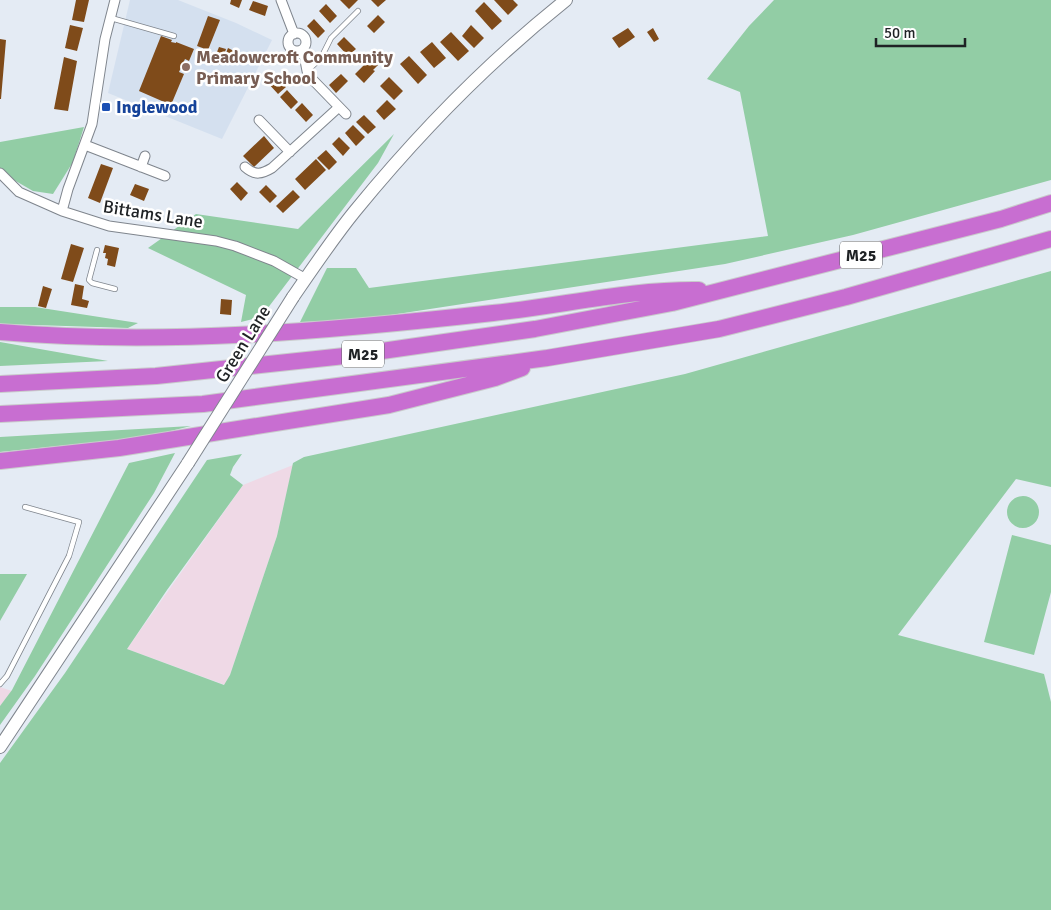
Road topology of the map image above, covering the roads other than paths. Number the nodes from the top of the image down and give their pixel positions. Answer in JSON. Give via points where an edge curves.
{"nodes":[{"id":1,"x":115,"y":0,"type":"edge"},
{"id":2,"x":281,"y":0,"type":"edge"},
{"id":3,"x":566,"y":0,"type":"edge"},
{"id":4,"x":358,"y":10,"type":"dead end"},
{"id":5,"x":111,"y":18,"type":"junction"},
{"id":6,"x":174,"y":36,"type":"dead end"},
{"id":7,"x":307,"y":71,"type":"junction"},
{"id":8,"x":339,"y":108,"type":"junction"},
{"id":9,"x":346,"y":114,"type":"dead end"},
{"id":10,"x":259,"y":120,"type":"dead end"},
{"id":11,"x":85,"y":145,"type":"junction"},
{"id":12,"x":290,"y":152,"type":"junction"},
{"id":13,"x":145,"y":156,"type":"dead end"},
{"id":14,"x":141,"y":167,"type":"junction"},
{"id":15,"x":245,"y":167,"type":"dead end"},
{"id":16,"x":0,"y":173,"type":"edge"},
{"id":17,"x":165,"y":176,"type":"dead end"},
{"id":18,"x":1051,"y":203,"type":"edge"},
{"id":19,"x":62,"y":211,"type":"junction"},
{"id":20,"x":1051,"y":239,"type":"edge"},
{"id":21,"x":96,"y":250,"type":"dead end"},
{"id":22,"x":306,"y":279,"type":"junction"},
{"id":23,"x":115,"y":289,"type":"dead end"},
{"id":24,"x":721,"y":291,"type":"junction"},
{"id":25,"x":0,"y":332,"type":"edge"},
{"id":26,"x":547,"y":358,"type":"junction"},
{"id":27,"x":0,"y":384,"type":"edge"},
{"id":28,"x":0,"y":414,"type":"edge"},
{"id":29,"x":0,"y":461,"type":"edge"},
{"id":30,"x":25,"y":507,"type":"dead end"},
{"id":31,"x":0,"y":684,"type":"edge"},
{"id":32,"x":0,"y":747,"type":"edge"}],
"edges":[{"from":1,"to":5,"type":"street"},
{"from":2,"to":7,"type":"street","via":[[294,34],[306,38],[303,50]]},
{"from":3,"to":22,"type":"street","name":"Green Lane","via":[[520,31],[446,109],[379,182]]},
{"from":4,"to":7,"type":"lane","via":[[331,38],[321,58]]},
{"from":5,"to":6,"type":"lane"},
{"from":5,"to":11,"type":"street","via":[[92,124]]},
{"from":7,"to":8,"type":"street"},
{"from":8,"to":9,"type":"street"},
{"from":8,"to":12,"type":"street"},
{"from":10,"to":12,"type":"street"},
{"from":11,"to":14,"type":"street"},
{"from":11,"to":19,"type":"street"},
{"from":12,"to":15,"type":"street","via":[[263,174]]},
{"from":13,"to":14,"type":"street"},
{"from":14,"to":17,"type":"street"},
{"from":16,"to":19,"type":"street","name":"Bittams Lane","via":[[19,192]]},
{"from":18,"to":24,"type":"highway","number":"M25","via":[[1001,219]]},
{"from":19,"to":22,"type":"street","name":"Bittams Lane","via":[[109,226],[235,246],[274,261]]},
{"from":20,"to":26,"type":"highway","number":"M25","via":[[719,329]]},
{"from":21,"to":23,"type":"lane","via":[[89,280]]},
{"from":22,"to":32,"type":"street","name":"Green Lane","bridge":true},
{"from":24,"to":25,"type":"highway","number":"M25","via":[[668,290],[500,313],[290,332],[136,337]]},
{"from":24,"to":27,"type":"highway","number":"M25","via":[[535,329],[354,355],[156,376]]},
{"from":26,"to":28,"type":"highway","number":"M25","via":[[203,404]]},
{"from":26,"to":29,"type":"highway","number":"M25","via":[[495,378],[389,405],[119,448]]},
{"from":30,"to":31,"type":"lane","via":[[79,522],[69,556]]}]}
